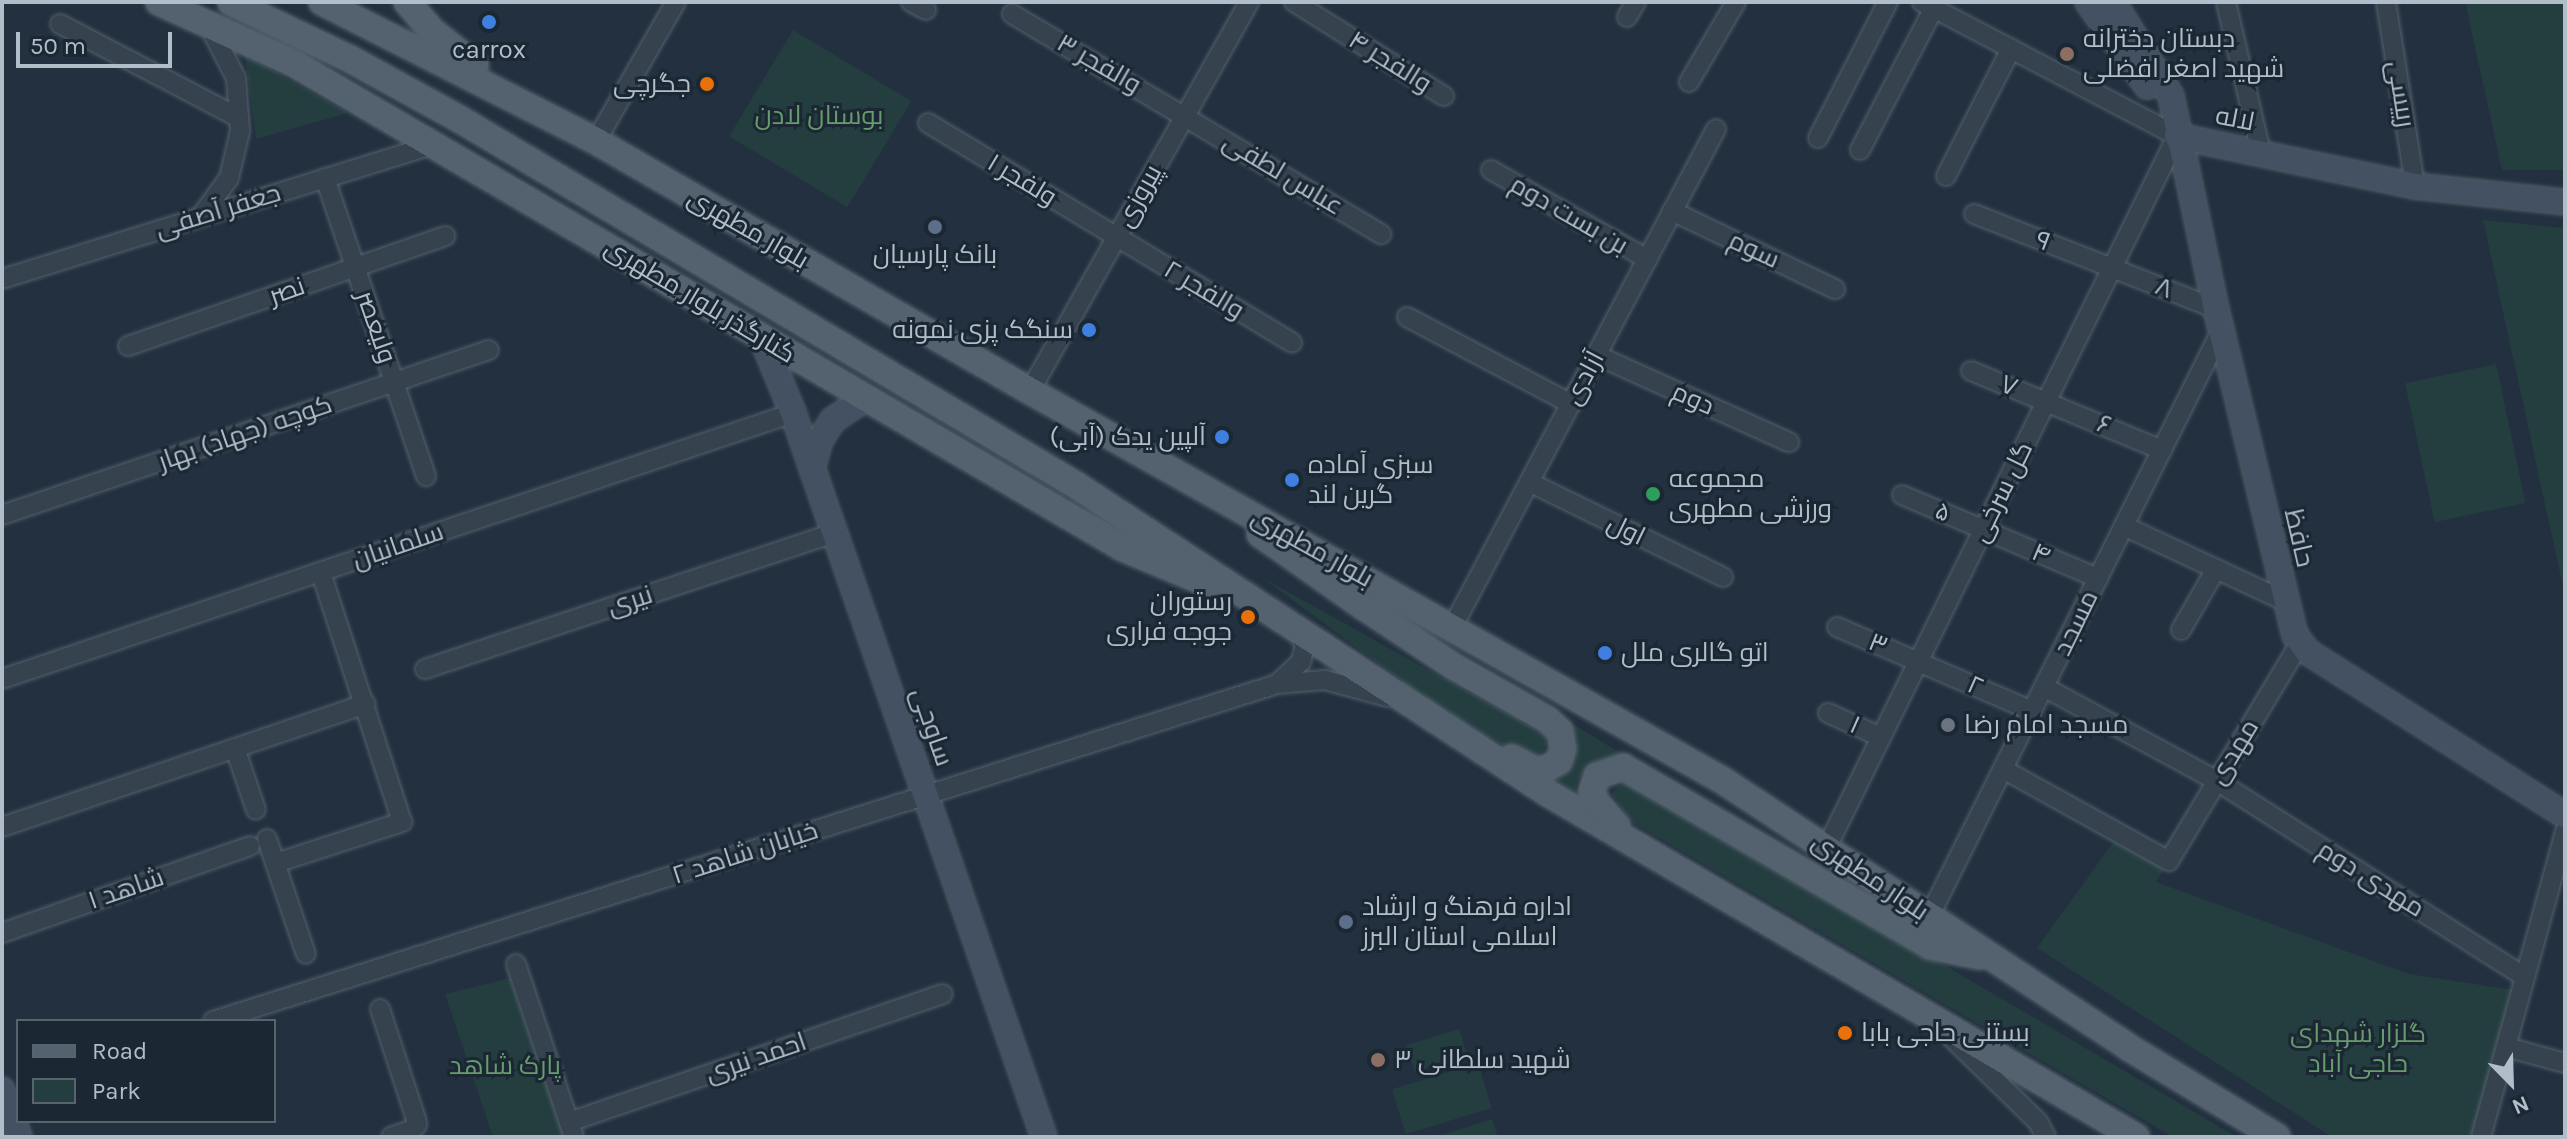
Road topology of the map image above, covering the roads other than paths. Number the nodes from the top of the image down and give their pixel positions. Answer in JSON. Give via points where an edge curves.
{"nodes":[{"id":1,"x":159,"y":2,"type":"edge"},
{"id":2,"x":231,"y":2,"type":"edge"},
{"id":3,"x":322,"y":2,"type":"edge"},
{"id":4,"x":407,"y":2,"type":"edge"},
{"id":5,"x":676,"y":2,"type":"edge"},
{"id":6,"x":1249,"y":2,"type":"edge"},
{"id":7,"x":1294,"y":2,"type":"edge"},
{"id":8,"x":1736,"y":2,"type":"edge"},
{"id":9,"x":1888,"y":2,"type":"edge"},
{"id":10,"x":2088,"y":2,"type":"edge"},
{"id":11,"x":2113,"y":2,"type":"edge"},
{"id":12,"x":2226,"y":2,"type":"edge"},
{"id":13,"x":2386,"y":2,"type":"edge"},
{"id":14,"x":1928,"y":5,"type":"edge"},
{"id":15,"x":1012,"y":14,"type":"dead end"},
{"id":16,"x":207,"y":21,"type":"junction"},
{"id":17,"x":60,"y":24,"type":"dead end"},
{"id":18,"x":2011,"y":49,"type":"junction"},
{"id":19,"x":1689,"y":82,"type":"dead end"},
{"id":20,"x":1444,"y":96,"type":"dead end"},
{"id":21,"x":529,"y":106,"type":"junction"},
{"id":22,"x":1185,"y":115,"type":"junction"},
{"id":23,"x":239,"y":118,"type":"junction"},
{"id":24,"x":928,"y":123,"type":"dead end"},
{"id":25,"x":1716,"y":129,"type":"dead end"},
{"id":26,"x":2177,"y":136,"type":"junction"},
{"id":27,"x":1818,"y":138,"type":"dead end"},
{"id":28,"x":596,"y":141,"type":"junction"},
{"id":29,"x":435,"y":144,"type":"junction"},
{"id":30,"x":1860,"y":150,"type":"dead end"},
{"id":31,"x":2261,"y":152,"type":"junction"},
{"id":32,"x":1491,"y":170,"type":"dead end"},
{"id":33,"x":1946,"y":176,"type":"dead end"},
{"id":34,"x":325,"y":178,"type":"junction"},
{"id":35,"x":2415,"y":186,"type":"junction"},
{"id":36,"x":2565,"y":202,"type":"edge"},
{"id":37,"x":1672,"y":211,"type":"junction"},
{"id":38,"x":1974,"y":214,"type":"dead end"},
{"id":39,"x":200,"y":217,"type":"junction"},
{"id":40,"x":1381,"y":234,"type":"dead end"},
{"id":41,"x":445,"y":236,"type":"dead end"},
{"id":42,"x":1116,"y":237,"type":"junction"},
{"id":43,"x":1647,"y":259,"type":"junction"},
{"id":44,"x":356,"y":267,"type":"junction"},
{"id":45,"x":2112,"y":268,"type":"junction"},
{"id":46,"x":2,"y":279,"type":"edge"},
{"id":47,"x":1835,"y":289,"type":"dead end"},
{"id":48,"x":1407,"y":317,"type":"dead end"},
{"id":49,"x":2219,"y":319,"type":"junction"},
{"id":50,"x":762,"y":338,"type":"junction"},
{"id":51,"x":1292,"y":343,"type":"dead end"},
{"id":52,"x":128,"y":346,"type":"dead end"},
{"id":53,"x":489,"y":350,"type":"dead end"},
{"id":54,"x":1596,"y":355,"type":"junction"},
{"id":55,"x":1971,"y":371,"type":"dead end"},
{"id":56,"x":395,"y":382,"type":"junction"},
{"id":57,"x":1030,"y":391,"type":"junction"},
{"id":58,"x":866,"y":398,"type":"junction"},
{"id":59,"x":2047,"y":400,"type":"junction"},
{"id":60,"x":1571,"y":404,"type":"junction"},
{"id":61,"x":793,"y":413,"type":"junction"},
{"id":62,"x":1789,"y":442,"type":"dead end"},
{"id":63,"x":2162,"y":450,"type":"junction"},
{"id":64,"x":812,"y":469,"type":"junction"},
{"id":65,"x":426,"y":476,"type":"dead end"},
{"id":66,"x":1182,"y":476,"type":"junction"},
{"id":67,"x":1529,"y":482,"type":"junction"},
{"id":68,"x":1902,"y":495,"type":"dead end"},
{"id":69,"x":2,"y":515,"type":"edge"},
{"id":70,"x":2124,"y":526,"type":"junction"},
{"id":71,"x":1984,"y":529,"type":"junction"},
{"id":72,"x":835,"y":533,"type":"junction"},
{"id":73,"x":2216,"y":569,"type":"junction"},
{"id":74,"x":321,"y":572,"type":"junction"},
{"id":75,"x":1723,"y":577,"type":"dead end"},
{"id":76,"x":2098,"y":578,"type":"junction"},
{"id":77,"x":1243,"y":593,"type":"junction"},
{"id":78,"x":2285,"y":601,"type":"junction"},
{"id":79,"x":1291,"y":623,"type":"junction"},
{"id":80,"x":1453,"y":626,"type":"junction"},
{"id":81,"x":1837,"y":627,"type":"dead end"},
{"id":82,"x":2181,"y":630,"type":"dead end"},
{"id":83,"x":2300,"y":643,"type":"junction"},
{"id":84,"x":1919,"y":661,"type":"junction"},
{"id":85,"x":425,"y":669,"type":"dead end"},
{"id":86,"x":2,"y":679,"type":"edge"},
{"id":87,"x":1277,"y":684,"type":"junction"},
{"id":88,"x":2044,"y":687,"type":"junction"},
{"id":89,"x":1405,"y":703,"type":"junction"},
{"id":90,"x":366,"y":704,"type":"junction"},
{"id":91,"x":2032,"y":711,"type":"junction"},
{"id":92,"x":1828,"y":713,"type":"dead end"},
{"id":93,"x":1441,"y":724,"type":"junction"},
{"id":94,"x":1881,"y":737,"type":"junction"},
{"id":95,"x":235,"y":748,"type":"junction"},
{"id":96,"x":2003,"y":769,"type":"junction"},
{"id":97,"x":2217,"y":781,"type":"junction"},
{"id":98,"x":925,"y":795,"type":"junction"},
{"id":99,"x":256,"y":810,"type":"dead end"},
{"id":100,"x":2565,"y":815,"type":"edge"},
{"id":101,"x":2,"y":827,"type":"edge"},
{"id":102,"x":2565,"y":831,"type":"edge"},
{"id":103,"x":1827,"y":847,"type":"junction"},
{"id":104,"x":1653,"y":858,"type":"junction"},
{"id":105,"x":276,"y":863,"type":"junction"},
{"id":106,"x":1929,"y":917,"type":"junction"},
{"id":107,"x":2,"y":933,"type":"edge"},
{"id":108,"x":306,"y":954,"type":"dead end"},
{"id":109,"x":1994,"y":959,"type":"junction"},
{"id":110,"x":516,"y":964,"type":"dead end"},
{"id":111,"x":2525,"y":977,"type":"junction"},
{"id":112,"x":943,"y":994,"type":"dead end"},
{"id":113,"x":380,"y":1009,"type":"dead end"},
{"id":114,"x":219,"y":1019,"type":"edge"},
{"id":115,"x":1935,"y":1022,"type":"junction"},
{"id":116,"x":2506,"y":1047,"type":"junction"},
{"id":117,"x":2565,"y":1063,"type":"edge"},
{"id":118,"x":2,"y":1089,"type":"edge"},
{"id":119,"x":572,"y":1130,"type":"edge"},
{"id":120,"x":19,"y":1137,"type":"edge"},
{"id":121,"x":391,"y":1137,"type":"edge"},
{"id":122,"x":1044,"y":1137,"type":"edge"},
{"id":123,"x":2046,"y":1137,"type":"edge"},
{"id":124,"x":2136,"y":1137,"type":"edge"},
{"id":125,"x":2277,"y":1137,"type":"edge"},
{"id":126,"x":2481,"y":1137,"type":"edge"}],
"edges":[{"from":1,"to":16,"type":"main road","name":"کنارگذر بلوار مطهری"},
{"from":2,"to":77,"type":"main road","name":"بلوار مطهری","via":[[461,120],[1076,485]]},
{"from":3,"to":21,"type":"main road","name":"بلوار مطهری"},
{"from":4,"to":21,"type":"main road","via":[[432,31]]},
{"from":5,"to":28,"type":"street"},
{"from":6,"to":22,"type":"street","name":"پیروزی"},
{"from":7,"to":20,"type":"street","name":"والفجر ۴"},
{"from":8,"to":19,"type":"street"},
{"from":9,"to":27,"type":"street"},
{"from":10,"to":26,"type":"street"},
{"from":11,"to":26,"type":"street","via":[[2171,96]]},
{"from":12,"to":31,"type":"street"},
{"from":13,"to":35,"type":"street","name":"رییسی"},
{"from":14,"to":18,"type":"street","name":"لاله"},
{"from":14,"to":30,"type":"street"},
{"from":15,"to":22,"type":"street","name":"والفجر ۳"},
{"from":16,"to":23,"type":"street","via":[[232,68]]},
{"from":16,"to":29,"type":"main road","name":"کنارگذر بلوار مطهری"},
{"from":17,"to":23,"type":"street"},
{"from":18,"to":26,"type":"street","name":"لاله"},
{"from":18,"to":33,"type":"street"},
{"from":21,"to":28,"type":"main road","name":"بلوار مطهری"},
{"from":22,"to":40,"type":"street","name":"عباس لطفی"},
{"from":22,"to":42,"type":"street","name":"پیروزی"},
{"from":23,"to":39,"type":"street","via":[[234,166]]},
{"from":24,"to":42,"type":"street","name":"ولفجر ۱"},
{"from":25,"to":37,"type":"street","name":"آزادی"},
{"from":26,"to":31,"type":"street","name":"لاله"},
{"from":26,"to":45,"type":"street","name":"گل سرخی"},
{"from":26,"to":49,"type":"street","name":"حافظ"},
{"from":28,"to":57,"type":"main road","name":"بلوار مطهری"},
{"from":29,"to":34,"type":"street","name":"جعفر آصفی"},
{"from":29,"to":50,"type":"main road","name":"کنارگذر بلوار مطهری"},
{"from":31,"to":35,"type":"street","name":"لاله"},
{"from":32,"to":43,"type":"street","name":"بن بست دوم"},
{"from":34,"to":39,"type":"street","name":"جعفر آصفی"},
{"from":34,"to":44,"type":"street","name":"ولیعصر"},
{"from":35,"to":36,"type":"street","name":"لاله"},
{"from":37,"to":43,"type":"street","name":"آزادی"},
{"from":37,"to":47,"type":"street","name":"سوم"},
{"from":38,"to":45,"type":"street","name":"۹"},
{"from":39,"to":46,"type":"street","name":"جعفر آصفی"},
{"from":41,"to":44,"type":"street","name":"نصر"},
{"from":42,"to":51,"type":"street","name":"والفجر ۲"},
{"from":42,"to":57,"type":"street","name":"پیروزی"},
{"from":43,"to":54,"type":"street","name":"آزادی"},
{"from":44,"to":52,"type":"street","name":"نصر"},
{"from":44,"to":56,"type":"street","name":"ولیعصر"},
{"from":45,"to":49,"type":"street","name":"۸"},
{"from":45,"to":59,"type":"street","name":"گل سرخی"},
{"from":48,"to":60,"type":"street"},
{"from":49,"to":63,"type":"street","name":"مسجد"},
{"from":49,"to":78,"type":"street","name":"حافظ"},
{"from":50,"to":58,"type":"main road","name":"کنارگذر بلوار مطهری"},
{"from":50,"to":61,"type":"street","name":"ساوجی"},
{"from":53,"to":56,"type":"street","name":"کوچه (جهاد) بهار"},
{"from":54,"to":60,"type":"street","name":"آزادی"},
{"from":54,"to":62,"type":"street","name":"دوم"},
{"from":55,"to":59,"type":"street","name":"۷"},
{"from":56,"to":65,"type":"street","name":"ولیعصر"},
{"from":56,"to":69,"type":"street","name":"کوچه (جهاد) بهار"},
{"from":57,"to":66,"type":"main road","name":"بلوار مطهری"},
{"from":58,"to":64,"type":"street","via":[[833,420],[820,440]]},
{"from":58,"to":77,"type":"main road","name":"کنارگذر بلوار مطهری","via":[[1123,548],[1192,579]]},
{"from":59,"to":63,"type":"street","name":"۶"},
{"from":59,"to":71,"type":"street","name":"گل سرخی"},
{"from":60,"to":67,"type":"street","name":"آزادی"},
{"from":61,"to":64,"type":"street","name":"ساوجی"},
{"from":61,"to":74,"type":"street","name":"سلمانیان"},
{"from":63,"to":70,"type":"street","name":"مسجد"},
{"from":64,"to":72,"type":"street","name":"ساوجی"},
{"from":66,"to":80,"type":"main road","name":"بلوار مطهری"},
{"from":66,"to":93,"type":"main road","via":[[1364,607],[1548,720],[1560,731],[1563,749],[1559,761],[1533,769],[1467,731]]},
{"from":67,"to":75,"type":"street","name":"اول"},
{"from":67,"to":80,"type":"street","name":"آزادی"},
{"from":68,"to":71,"type":"street","name":"۵"},
{"from":70,"to":73,"type":"street"},
{"from":70,"to":76,"type":"street","name":"مسجد"},
{"from":71,"to":76,"type":"street","name":"۴"},
{"from":71,"to":84,"type":"street","name":"گل سرخی"},
{"from":72,"to":85,"type":"street","name":"نیری"},
{"from":72,"to":98,"type":"street","name":"ساوجی"},
{"from":73,"to":78,"type":"street"},
{"from":73,"to":82,"type":"street"},
{"from":74,"to":86,"type":"street","name":"سلمانیان"},
{"from":74,"to":90,"type":"street"},
{"from":76,"to":88,"type":"street","name":"مسجد"},
{"from":77,"to":79,"type":"main road","name":"بلوار مطهری"},
{"from":78,"to":83,"type":"street","name":"حافظ"},
{"from":79,"to":87,"type":"street","via":[[1305,644],[1301,662]]},
{"from":79,"to":89,"type":"main road","name":"بلوار مطهری"},
{"from":80,"to":103,"type":"main road","name":"بلوار مطهری","via":[[1722,780]]},
{"from":81,"to":84,"type":"street","name":"۳"},
{"from":83,"to":97,"type":"street","name":"مهدی"},
{"from":83,"to":100,"type":"street"},
{"from":84,"to":91,"type":"street","name":"۲"},
{"from":84,"to":94,"type":"street","name":"گل سرخی"},
{"from":87,"to":89,"type":"street","name":"خیابان شاهد ۲","via":[[1325,680]]},
{"from":87,"to":98,"type":"street","name":"خیابان شاهد ۲"},
{"from":88,"to":91,"type":"street","name":"مسجد"},
{"from":88,"to":97,"type":"street"},
{"from":89,"to":93,"type":"main road","name":"بلوار مطهری"},
{"from":90,"to":95,"type":"street"},
{"from":90,"to":105,"type":"street","via":[[402,822]]},
{"from":91,"to":96,"type":"street","name":"مسجد"},
{"from":92,"to":94,"type":"street","name":"۱"},
{"from":93,"to":104,"type":"main road","name":"بلوار مطهری"},
{"from":94,"to":103,"type":"street","name":"گل سرخی"},
{"from":95,"to":99,"type":"street"},
{"from":95,"to":101,"type":"street"},
{"from":96,"to":97,"type":"street","name":"مهدی","via":[[2169,861]]},
{"from":96,"to":106,"type":"street","name":"مسجد"},
{"from":97,"to":111,"type":"street","name":"مهدی دوم"},
{"from":98,"to":114,"type":"street","name":"خیابان شاهد ۲"},
{"from":98,"to":122,"type":"street","name":"ساوجی"},
{"from":102,"to":111,"type":"street"},
{"from":103,"to":106,"type":"main road","name":"بلوار مطهری"},
{"from":104,"to":109,"type":"main road","via":[[1596,802],[1592,791],[1597,776],[1623,767],[1930,946]]},
{"from":104,"to":115,"type":"main road","name":"بلوار مطهری"},
{"from":105,"to":107,"type":"street","name":"شاهد ۱","via":[[259,842]]},
{"from":105,"to":108,"type":"street"},
{"from":106,"to":109,"type":"main road","name":"بلوار مطهری"},
{"from":109,"to":125,"type":"main road","name":"بلوار مطهری"},
{"from":110,"to":119,"type":"street"},
{"from":111,"to":116,"type":"street"},
{"from":112,"to":119,"type":"street","name":"احمد نیری"},
{"from":113,"to":121,"type":"street","via":[[417,1125]]},
{"from":115,"to":123,"type":"street","via":[[2013,1097]]},
{"from":115,"to":124,"type":"main road","name":"بلوار مطهری"},
{"from":116,"to":117,"type":"street"},
{"from":116,"to":126,"type":"street"},
{"from":118,"to":120,"type":"street"}]}
